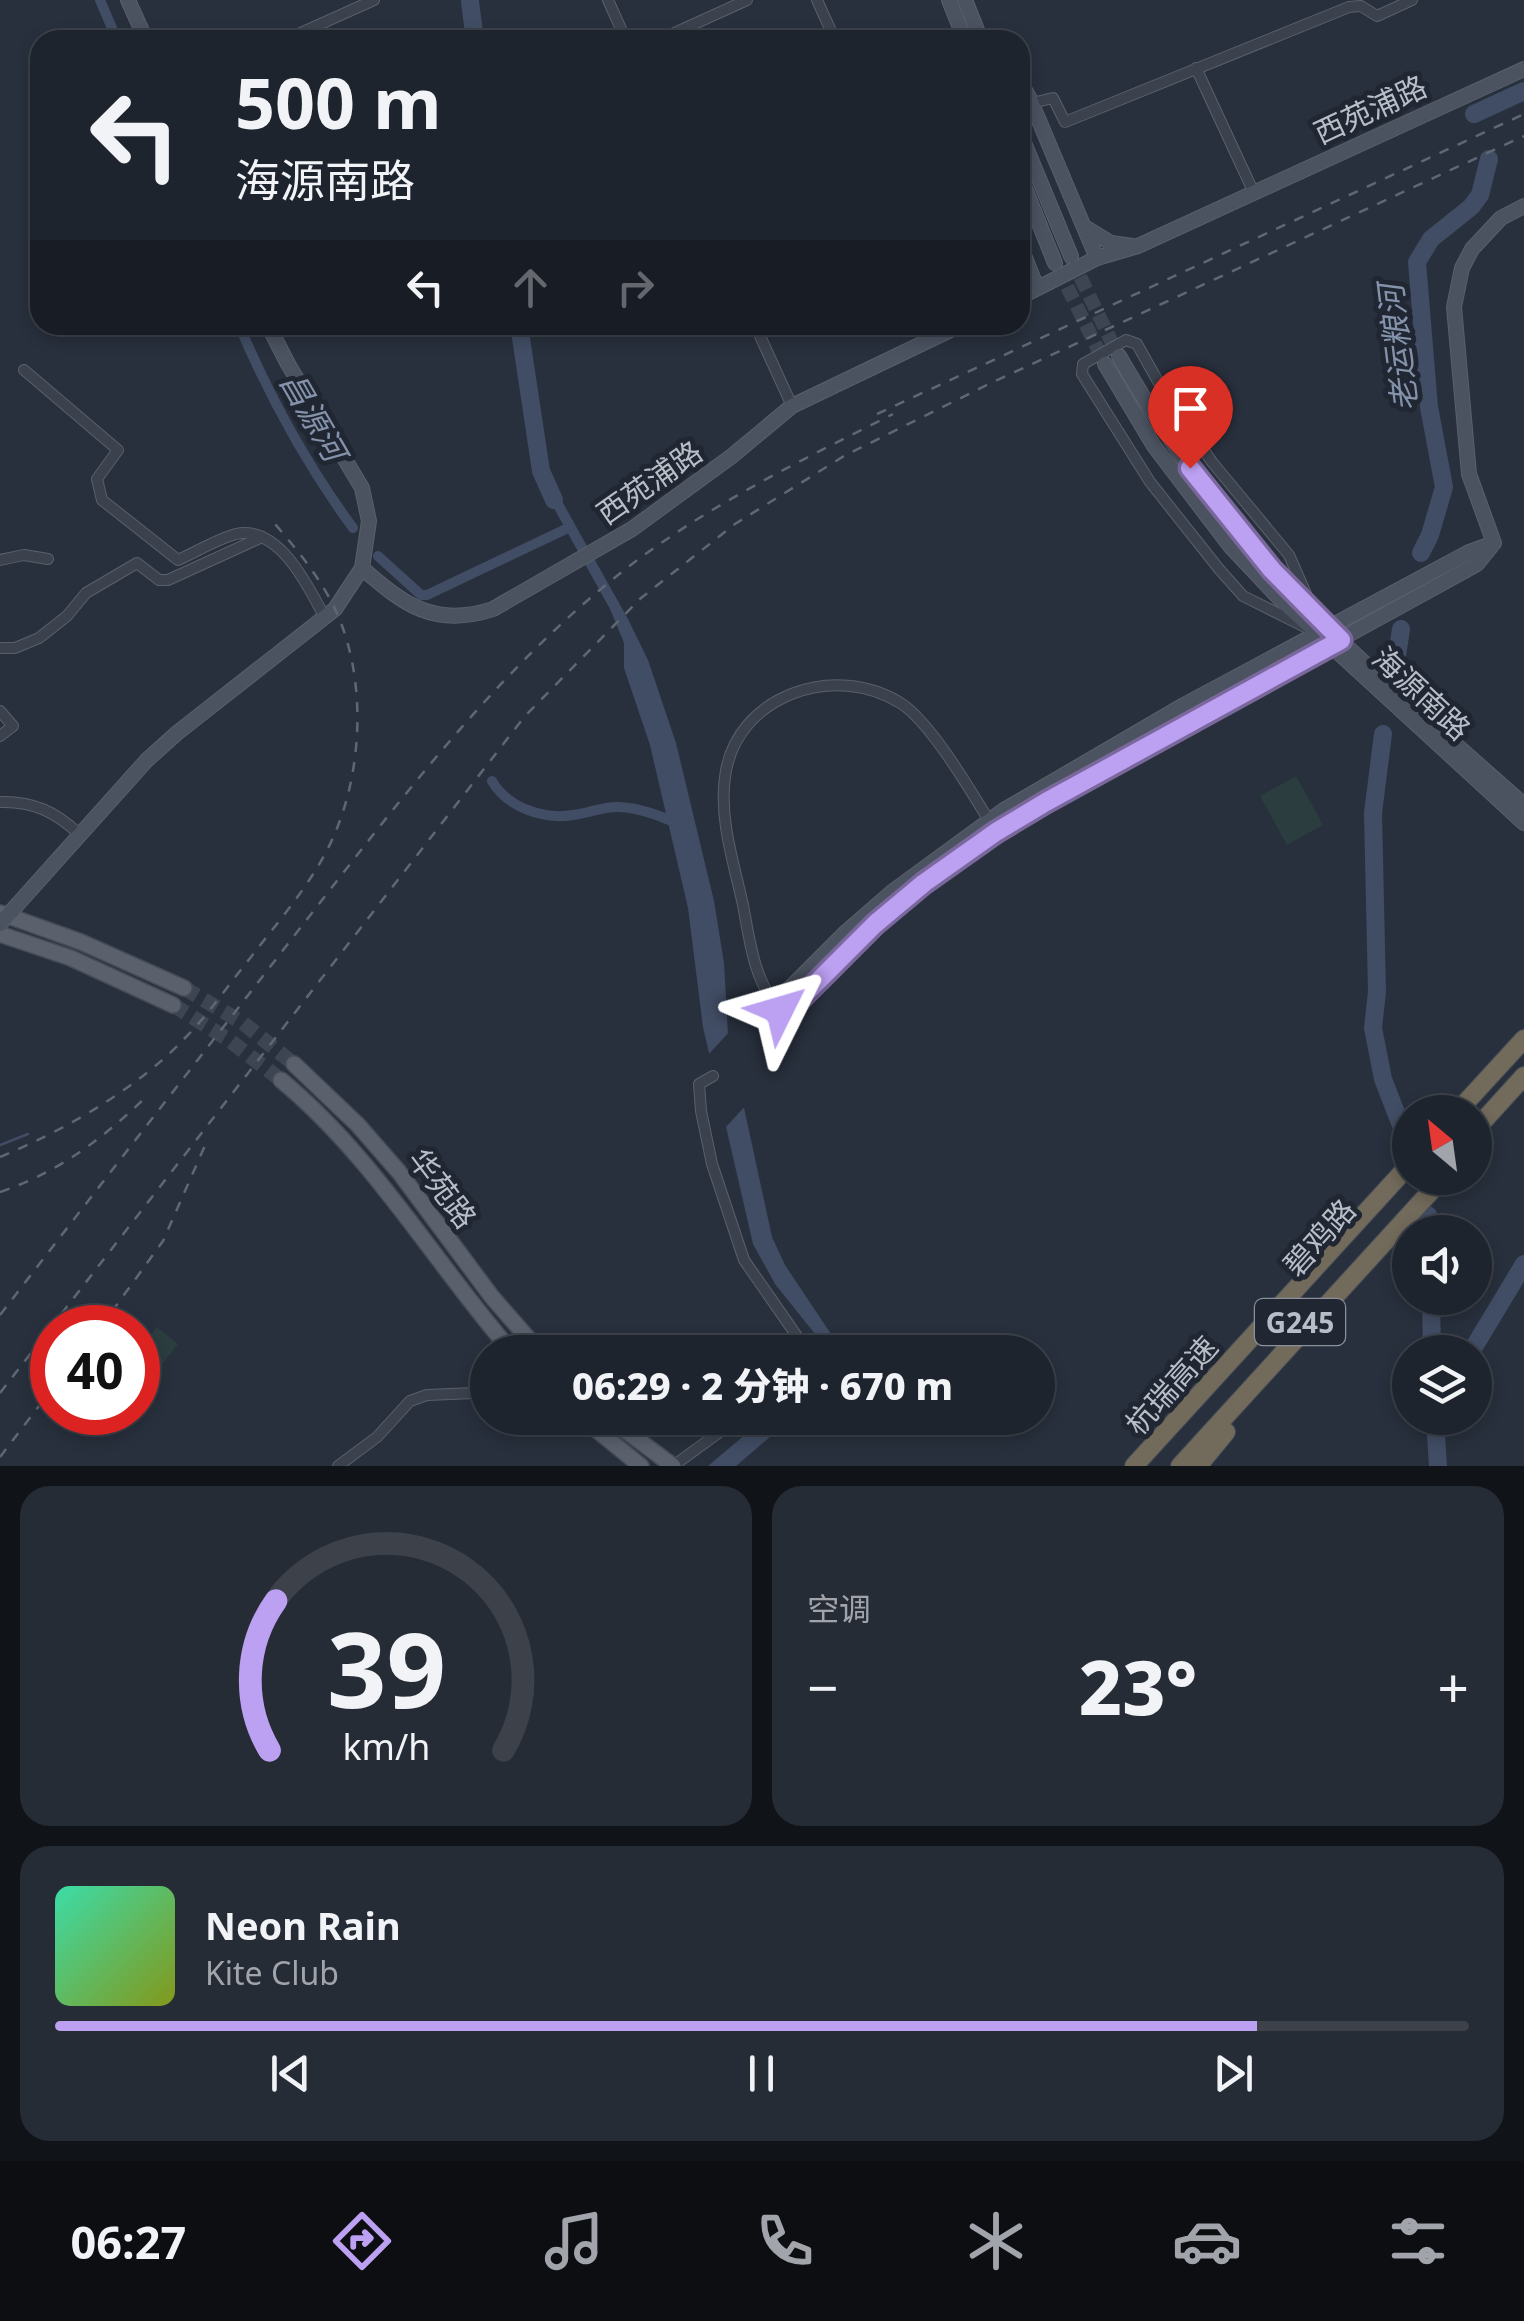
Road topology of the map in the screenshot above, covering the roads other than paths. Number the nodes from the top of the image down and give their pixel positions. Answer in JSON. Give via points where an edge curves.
{"nodes":[{"id":1,"x":128,"y":0,"type":"edge"},
{"id":2,"x":374,"y":0,"type":"edge"},
{"id":3,"x":608,"y":0,"type":"edge"},
{"id":4,"x":747,"y":0,"type":"edge"},
{"id":5,"x":817,"y":0,"type":"edge"},
{"id":6,"x":948,"y":0,"type":"edge"},
{"id":7,"x":1412,"y":0,"type":"edge"},
{"id":8,"x":963,"y":9,"type":"edge"},
{"id":9,"x":142,"y":30,"type":"edge"},
{"id":10,"x":307,"y":30,"type":"edge"},
{"id":11,"x":622,"y":30,"type":"edge"},
{"id":12,"x":682,"y":30,"type":"edge"},
{"id":13,"x":830,"y":30,"type":"edge"},
{"id":14,"x":981,"y":30,"type":"edge"},
{"id":15,"x":1196,"y":68,"type":"junction"},
{"id":16,"x":1524,"y":69,"type":"edge"},
{"id":17,"x":1030,"y":100,"type":"edge"},
{"id":18,"x":1032,"y":103,"type":"junction"},
{"id":19,"x":1030,"y":158,"type":"edge"},
{"id":20,"x":1254,"y":193,"type":"junction"},
{"id":21,"x":1030,"y":200,"type":"edge"},
{"id":22,"x":1524,"y":206,"type":"edge"},
{"id":23,"x":1084,"y":226,"type":"junction"},
{"id":24,"x":1138,"y":246,"type":"junction"},
{"id":25,"x":1071,"y":256,"type":"tunnel mouth"},
{"id":26,"x":1098,"y":258,"type":"junction"},
{"id":27,"x":1056,"y":263,"type":"tunnel mouth"},
{"id":28,"x":1030,"y":270,"type":"edge"},
{"id":29,"x":1037,"y":288,"type":"junction"},
{"id":30,"x":1030,"y":291,"type":"edge"},
{"id":31,"x":273,"y":335,"type":"edge"},
{"id":32,"x":760,"y":335,"type":"edge"},
{"id":33,"x":940,"y":335,"type":"edge"},
{"id":34,"x":24,"y":370,"type":"dead end"},
{"id":35,"x":792,"y":406,"type":"junction"},
{"id":36,"x":262,"y":536,"type":"junction"},
{"id":37,"x":1494,"y":543,"type":"junction"},
{"id":38,"x":48,"y":559,"type":"dead end"},
{"id":39,"x":0,"y":560,"type":"edge"},
{"id":40,"x":362,"y":568,"type":"junction"},
{"id":41,"x":330,"y":612,"type":"junction"},
{"id":42,"x":1315,"y":615,"type":"junction"},
{"id":43,"x":1323,"y":631,"type":"junction"},
{"id":44,"x":1336,"y":643,"type":"junction"},
{"id":45,"x":0,"y":648,"type":"edge"},
{"id":46,"x":0,"y":710,"type":"edge"},
{"id":47,"x":0,"y":736,"type":"edge"},
{"id":48,"x":0,"y":802,"type":"edge"},
{"id":49,"x":1524,"y":805,"type":"edge"},
{"id":50,"x":1524,"y":823,"type":"edge"},
{"id":51,"x":992,"y":826,"type":"junction"},
{"id":52,"x":79,"y":834,"type":"junction"},
{"id":53,"x":0,"y":913,"type":"edge"},
{"id":54,"x":0,"y":924,"type":"edge"},
{"id":55,"x":0,"y":934,"type":"edge"},
{"id":56,"x":184,"y":988,"type":"tunnel mouth"},
{"id":57,"x":173,"y":1005,"type":"tunnel mouth"},
{"id":58,"x":780,"y":1010,"type":"joint"},
{"id":59,"x":1524,"y":1039,"type":"edge"},
{"id":60,"x":1524,"y":1053,"type":"edge"},
{"id":61,"x":294,"y":1064,"type":"tunnel mouth"},
{"id":62,"x":713,"y":1076,"type":"dead end"},
{"id":63,"x":1524,"y":1076,"type":"edge"},
{"id":64,"x":281,"y":1080,"type":"tunnel mouth"},
{"id":65,"x":1524,"y":1089,"type":"edge"},
{"id":66,"x":1473,"y":1095,"type":"edge"},
{"id":67,"x":1486,"y":1095,"type":"edge"},
{"id":68,"x":1492,"y":1111,"type":"edge"},
{"id":69,"x":1492,"y":1124,"type":"edge"},
{"id":70,"x":1392,"y":1184,"type":"edge"},
{"id":71,"x":1395,"y":1195,"type":"edge"},
{"id":72,"x":1416,"y":1195,"type":"edge"},
{"id":73,"x":1427,"y":1195,"type":"edge"},
{"id":74,"x":1409,"y":1215,"type":"edge"},
{"id":75,"x":1392,"y":1234,"type":"edge"},
{"id":76,"x":1392,"y":1235,"type":"edge"},
{"id":77,"x":497,"y":1335,"type":"edge"},
{"id":78,"x":525,"y":1335,"type":"edge"},
{"id":79,"x":796,"y":1335,"type":"edge"},
{"id":80,"x":470,"y":1392,"type":"edge"},
{"id":81,"x":603,"y":1435,"type":"edge"},
{"id":82,"x":632,"y":1435,"type":"edge"},
{"id":83,"x":716,"y":1435,"type":"edge"},
{"id":84,"x":338,"y":1466,"type":"edge"},
{"id":85,"x":640,"y":1466,"type":"edge"},
{"id":86,"x":673,"y":1466,"type":"edge"},
{"id":87,"x":1134,"y":1466,"type":"edge"},
{"id":88,"x":1148,"y":1466,"type":"edge"},
{"id":89,"x":1169,"y":1466,"type":"edge"},
{"id":90,"x":1180,"y":1466,"type":"edge"},
{"id":91,"x":1198,"y":1466,"type":"edge"}],
"edges":[{"from":1,"to":9,"type":"street"},
{"from":2,"to":10,"type":"street"},
{"from":3,"to":11,"type":"street"},
{"from":4,"to":12,"type":"street"},
{"from":5,"to":13,"type":"street"},
{"from":6,"to":8,"type":"street"},
{"from":7,"to":15,"type":"street","via":[[1377,16],[1349,7]]},
{"from":8,"to":14,"type":"street"},
{"from":15,"to":18,"type":"street","via":[[1065,122],[1053,98]]},
{"from":15,"to":20,"type":"street"},
{"from":16,"to":20,"type":"street","name":"西苑浦路"},
{"from":17,"to":18,"type":"street"},
{"from":18,"to":23,"type":"street"},
{"from":19,"to":25,"type":"street"},
{"from":20,"to":24,"type":"street","name":"西苑浦路"},
{"from":21,"to":27,"type":"street"},
{"from":22,"to":37,"type":"street","via":[[1501,218],[1472,249],[1454,307],[1469,474]]},
{"from":23,"to":24,"type":"street","via":[[1111,243]]},
{"from":23,"to":26,"type":"street"},
{"from":24,"to":26,"type":"street","name":"西苑浦路"},
{"from":26,"to":29,"type":"street","name":"西苑浦路"},
{"from":28,"to":29,"type":"street"},
{"from":29,"to":30,"type":"street","name":"西苑浦路"},
{"from":31,"to":40,"type":"street","via":[[362,488],[369,521]]},
{"from":32,"to":35,"type":"street"},
{"from":33,"to":35,"type":"street","name":"西苑浦路"},
{"from":34,"to":36,"type":"street","via":[[118,450],[97,479],[102,500],[178,560],[238,534]]},
{"from":35,"to":40,"type":"street","name":"西苑浦路","via":[[601,549],[493,609],[451,617],[410,606]]},
{"from":36,"to":41,"type":"street"},
{"from":36,"to":45,"type":"street","via":[[168,580],[137,563],[86,593],[39,638]]},
{"from":37,"to":43,"type":"street"},
{"from":37,"to":44,"type":"street","via":[[1477,564]]},
{"from":38,"to":39,"type":"street"},
{"from":40,"to":41,"type":"street"},
{"from":41,"to":52,"type":"street","via":[[176,732]]},
{"from":42,"to":43,"type":"street","name":"海源南路"},
{"from":42,"to":43,"type":"street","name":"海源南路","via":[[1207,492],[1112,360],[1154,446],[1199,508],[1230,546]]},
{"from":42,"to":43,"type":"street","via":[[1289,554],[1212,462],[1138,344],[1126,340],[1083,364],[1082,374],[1133,457],[1243,596]]},
{"from":43,"to":44,"type":"street","name":"海源南路"},
{"from":43,"to":51,"type":"street","via":[[1184,704]]},
{"from":44,"to":49,"type":"street","name":"海源南路"},
{"from":44,"to":50,"type":"street","name":"海源南路"},
{"from":44,"to":51,"type":"street"},
{"from":46,"to":47,"type":"street","via":[[13,726]]},
{"from":48,"to":52,"type":"street","via":[[48,810]]},
{"from":51,"to":58,"type":"street","via":[[916,873],[846,932],[782,996]]},
{"from":51,"to":58,"type":"street","via":[[923,724],[885,694],[821,684],[762,711],[730,757],[723,798],[756,967]]},
{"from":52,"to":54,"type":"street","bridge":true},
{"from":53,"to":56,"type":"main road"},
{"from":55,"to":57,"type":"main road"},
{"from":59,"to":66,"type":"highway"},
{"from":60,"to":67,"type":"highway"},
{"from":61,"to":78,"type":"main road","name":"华苑路","via":[[400,1172]]},
{"from":62,"to":79,"type":"street","via":[[699,1084],[712,1164],[744,1260]]},
{"from":63,"to":68,"type":"highway"},
{"from":64,"to":77,"type":"main road","name":"华苑路","via":[[378,1177]]},
{"from":65,"to":69,"type":"highway"},
{"from":70,"to":87,"type":"highway","name":"杭瑞高速"},
{"from":71,"to":88,"type":"highway","name":"碧鸡路","number":"G245"},
{"from":72,"to":89,"type":"highway","name":"碧鸡路","number":"G245"},
{"from":73,"to":74,"type":"highway","name":"杭瑞高速"},
{"from":75,"to":90,"type":"highway","name":"杭瑞高速"},
{"from":76,"to":91,"type":"highway"},
{"from":80,"to":84,"type":"street","via":[[410,1401]]},
{"from":81,"to":85,"type":"main road"},
{"from":82,"to":86,"type":"main road"},
{"from":83,"to":86,"type":"street"}]}
